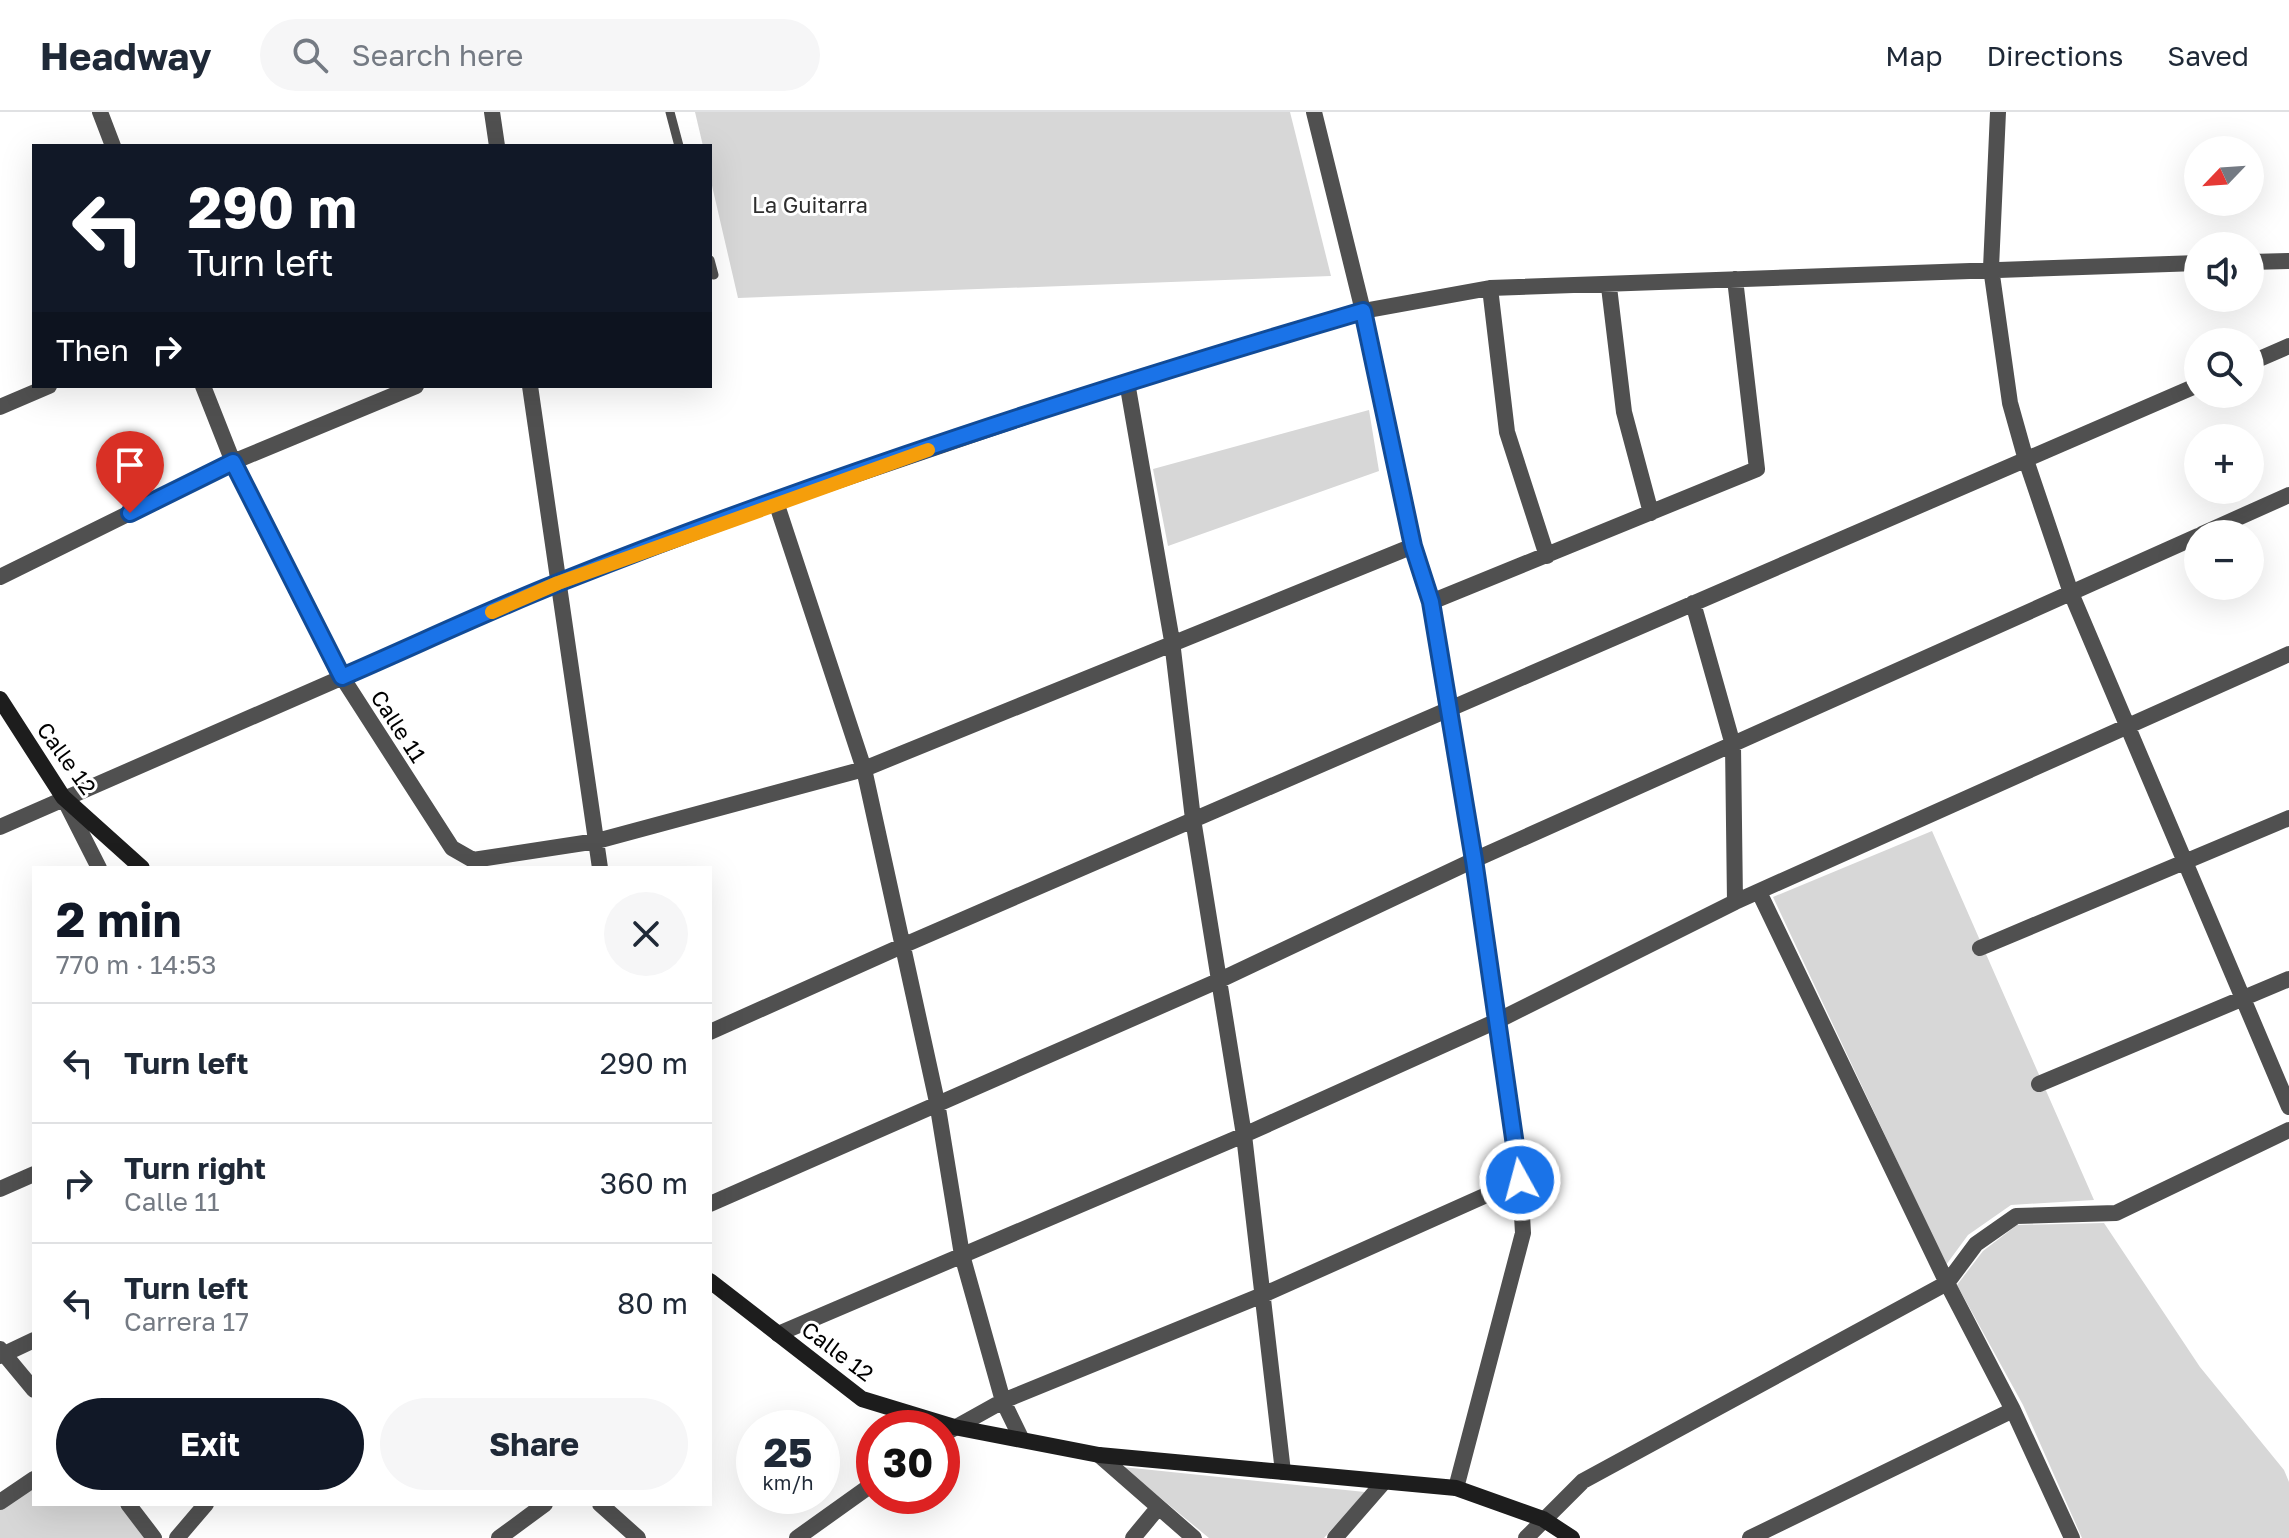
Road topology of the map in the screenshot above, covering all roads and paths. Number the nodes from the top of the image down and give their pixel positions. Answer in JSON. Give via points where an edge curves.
{"nodes":[{"id":1,"x":100,"y":112,"type":"edge"},
{"id":2,"x":492,"y":112,"type":"edge"},
{"id":3,"x":670,"y":112,"type":"edge"},
{"id":4,"x":1314,"y":112,"type":"edge"},
{"id":5,"x":1998,"y":112,"type":"edge"},
{"id":6,"x":112,"y":144,"type":"edge"},
{"id":7,"x":497,"y":144,"type":"edge"},
{"id":8,"x":678,"y":144,"type":"edge"},
{"id":9,"x":2289,"y":261,"type":"edge"},
{"id":10,"x":2264,"y":262,"type":"edge"},
{"id":11,"x":2184,"y":263,"type":"edge"},
{"id":12,"x":712,"y":268,"type":"edge"},
{"id":13,"x":1991,"y":268,"type":"junction"},
{"id":14,"x":714,"y":275,"type":"dead end"},
{"id":15,"x":1735,"y":279,"type":"junction"},
{"id":16,"x":1609,"y":287,"type":"junction"},
{"id":17,"x":1490,"y":288,"type":"junction"},
{"id":18,"x":1363,"y":311,"type":"junction"},
{"id":19,"x":2289,"y":346,"type":"edge"},
{"id":20,"x":2264,"y":357,"type":"edge"},
{"id":21,"x":1127,"y":382,"type":"junction"},
{"id":22,"x":44,"y":388,"type":"edge"},
{"id":23,"x":204,"y":388,"type":"edge"},
{"id":24,"x":411,"y":388,"type":"edge"},
{"id":25,"x":530,"y":388,"type":"edge"},
{"id":26,"x":2184,"y":391,"type":"edge"},
{"id":27,"x":0,"y":407,"type":"edge"},
{"id":28,"x":2026,"y":460,"type":"junction"},
{"id":29,"x":233,"y":462,"type":"junction"},
{"id":30,"x":2289,"y":495,"type":"edge"},
{"id":31,"x":776,"y":502,"type":"junction"},
{"id":32,"x":1651,"y":513,"type":"junction"},
{"id":33,"x":2233,"y":520,"type":"edge"},
{"id":34,"x":2184,"y":542,"type":"edge"},
{"id":35,"x":1413,"y":546,"type":"junction"},
{"id":36,"x":1547,"y":556,"type":"junction"},
{"id":37,"x":0,"y":577,"type":"edge"},
{"id":38,"x":558,"y":583,"type":"junction"},
{"id":39,"x":2071,"y":593,"type":"junction"},
{"id":40,"x":1431,"y":602,"type":"junction"},
{"id":41,"x":1693,"y":603,"type":"junction"},
{"id":42,"x":1172,"y":641,"type":"junction"},
{"id":43,"x":2289,"y":654,"type":"edge"},
{"id":44,"x":342,"y":677,"type":"junction"},
{"id":45,"x":0,"y":699,"type":"edge"},
{"id":46,"x":1448,"y":709,"type":"junction"},
{"id":47,"x":2126,"y":727,"type":"junction"},
{"id":48,"x":1733,"y":745,"type":"junction"},
{"id":49,"x":864,"y":769,"type":"junction"},
{"id":50,"x":63,"y":797,"type":"junction"},
{"id":51,"x":2289,"y":818,"type":"edge"},
{"id":52,"x":1193,"y":819,"type":"junction"},
{"id":53,"x":0,"y":827,"type":"edge"},
{"id":54,"x":597,"y":841,"type":"junction"},
{"id":55,"x":1474,"y":860,"type":"junction"},
{"id":56,"x":2184,"y":862,"type":"junction"},
{"id":57,"x":98,"y":866,"type":"edge"},
{"id":58,"x":140,"y":866,"type":"edge"},
{"id":59,"x":600,"y":866,"type":"edge"},
{"id":60,"x":1759,"y":892,"type":"junction"},
{"id":61,"x":1735,"y":902,"type":"junction"},
{"id":62,"x":902,"y":946,"type":"junction"},
{"id":63,"x":1980,"y":948,"type":"dead end"},
{"id":64,"x":2289,"y":979,"type":"edge"},
{"id":65,"x":1220,"y":980,"type":"junction"},
{"id":66,"x":2242,"y":999,"type":"junction"},
{"id":67,"x":1499,"y":1020,"type":"junction"},
{"id":68,"x":712,"y":1031,"type":"edge"},
{"id":69,"x":2039,"y":1084,"type":"dead end"},
{"id":70,"x":937,"y":1102,"type":"junction"},
{"id":71,"x":2289,"y":1107,"type":"edge"},
{"id":72,"x":2289,"y":1130,"type":"edge"},
{"id":73,"x":1244,"y":1135,"type":"junction"},
{"id":74,"x":32,"y":1175,"type":"edge"},
{"id":75,"x":1520,"y":1180,"type":"junction"},
{"id":76,"x":0,"y":1189,"type":"edge"},
{"id":77,"x":712,"y":1203,"type":"edge"},
{"id":78,"x":962,"y":1255,"type":"junction"},
{"id":79,"x":712,"y":1283,"type":"edge"},
{"id":80,"x":1947,"y":1283,"type":"junction"},
{"id":81,"x":1265,"y":1294,"type":"junction"},
{"id":82,"x":778,"y":1334,"type":"junction"},
{"id":83,"x":32,"y":1341,"type":"edge"},
{"id":84,"x":1,"y":1353,"type":"edge"},
{"id":85,"x":32,"y":1388,"type":"edge"},
{"id":86,"x":1003,"y":1401,"type":"junction"},
{"id":87,"x":892,"y":1410,"type":"edge"},
{"id":88,"x":2013,"y":1410,"type":"junction"},
{"id":89,"x":960,"y":1424,"type":"edge"},
{"id":90,"x":960,"y":1432,"type":"edge"},
{"id":91,"x":1021,"y":1438,"type":"junction"},
{"id":92,"x":1099,"y":1455,"type":"junction"},
{"id":93,"x":1283,"y":1472,"type":"junction"},
{"id":94,"x":32,"y":1480,"type":"edge"},
{"id":95,"x":1383,"y":1483,"type":"junction"},
{"id":96,"x":1456,"y":1488,"type":"junction"},
{"id":97,"x":856,"y":1496,"type":"edge"},
{"id":98,"x":0,"y":1502,"type":"edge"},
{"id":99,"x":130,"y":1506,"type":"edge"},
{"id":100,"x":204,"y":1506,"type":"edge"},
{"id":101,"x":542,"y":1506,"type":"edge"},
{"id":102,"x":602,"y":1506,"type":"edge"},
{"id":103,"x":1157,"y":1509,"type":"junction"},
{"id":104,"x":1543,"y":1519,"type":"junction"},
{"id":105,"x":154,"y":1538,"type":"edge"},
{"id":106,"x":177,"y":1538,"type":"edge"},
{"id":107,"x":499,"y":1538,"type":"edge"},
{"id":108,"x":638,"y":1538,"type":"edge"},
{"id":109,"x":797,"y":1538,"type":"edge"},
{"id":110,"x":1133,"y":1538,"type":"edge"},
{"id":111,"x":1194,"y":1538,"type":"edge"},
{"id":112,"x":1335,"y":1538,"type":"edge"},
{"id":113,"x":1526,"y":1538,"type":"edge"},
{"id":114,"x":1572,"y":1538,"type":"edge"},
{"id":115,"x":1750,"y":1538,"type":"edge"},
{"id":116,"x":2072,"y":1538,"type":"edge"}],
"edges":[{"from":1,"to":6,"type":"street"},
{"from":2,"to":7,"type":"street"},
{"from":3,"to":8,"type":"lane"},
{"from":4,"to":18,"type":"street"},
{"from":5,"to":13,"type":"street"},
{"from":9,"to":10,"type":"street"},
{"from":11,"to":13,"type":"street"},
{"from":12,"to":14,"type":"lane"},
{"from":13,"to":15,"type":"street"},
{"from":13,"to":28,"type":"street","via":[[2010,403]]},
{"from":15,"to":16,"type":"street"},
{"from":15,"to":32,"type":"street","via":[[1757,469]]},
{"from":16,"to":17,"type":"street"},
{"from":16,"to":32,"type":"street","via":[[1624,412]]},
{"from":17,"to":18,"type":"street"},
{"from":17,"to":36,"type":"street","via":[[1507,432]]},
{"from":18,"to":21,"type":"street"},
{"from":18,"to":35,"type":"street"},
{"from":19,"to":20,"type":"street"},
{"from":21,"to":31,"type":"street"},
{"from":21,"to":42,"type":"street"},
{"from":22,"to":27,"type":"street"},
{"from":23,"to":29,"type":"street","name":"Calle 11"},
{"from":24,"to":29,"type":"street"},
{"from":25,"to":38,"type":"street"},
{"from":26,"to":28,"type":"street"},
{"from":28,"to":39,"type":"street"},
{"from":28,"to":41,"type":"street"},
{"from":29,"to":37,"type":"street"},
{"from":29,"to":44,"type":"street","name":"Calle 11"},
{"from":30,"to":33,"type":"street"},
{"from":31,"to":38,"type":"street"},
{"from":31,"to":49,"type":"street"},
{"from":32,"to":36,"type":"street"},
{"from":34,"to":39,"type":"street"},
{"from":35,"to":40,"type":"street"},
{"from":35,"to":42,"type":"street"},
{"from":36,"to":40,"type":"street"},
{"from":38,"to":44,"type":"street"},
{"from":38,"to":54,"type":"street"},
{"from":39,"to":47,"type":"street"},
{"from":39,"to":48,"type":"street"},
{"from":40,"to":46,"type":"street"},
{"from":41,"to":46,"type":"street"},
{"from":41,"to":48,"type":"street"},
{"from":42,"to":49,"type":"street"},
{"from":42,"to":52,"type":"street"},
{"from":43,"to":47,"type":"street"},
{"from":44,"to":50,"type":"street"},
{"from":44,"to":54,"type":"street","name":"Calle 11","via":[[452,848],[473,860]]},
{"from":45,"to":50,"type":"main road","name":"Calle 12"},
{"from":46,"to":52,"type":"street"},
{"from":46,"to":55,"type":"street"},
{"from":47,"to":56,"type":"street"},
{"from":47,"to":60,"type":"street"},
{"from":48,"to":55,"type":"street"},
{"from":48,"to":61,"type":"street"},
{"from":49,"to":54,"type":"street"},
{"from":49,"to":62,"type":"street"},
{"from":50,"to":53,"type":"street"},
{"from":50,"to":57,"type":"street"},
{"from":50,"to":58,"type":"main road","name":"Calle 12"},
{"from":51,"to":56,"type":"street"},
{"from":52,"to":62,"type":"street"},
{"from":52,"to":65,"type":"street"},
{"from":54,"to":59,"type":"street"},
{"from":55,"to":65,"type":"street"},
{"from":55,"to":67,"type":"street"},
{"from":56,"to":63,"type":"street"},
{"from":56,"to":66,"type":"street"},
{"from":60,"to":61,"type":"street"},
{"from":60,"to":80,"type":"street"},
{"from":61,"to":67,"type":"street"},
{"from":62,"to":68,"type":"street"},
{"from":62,"to":70,"type":"street"},
{"from":64,"to":66,"type":"street"},
{"from":65,"to":70,"type":"street"},
{"from":65,"to":73,"type":"street"},
{"from":66,"to":69,"type":"street"},
{"from":66,"to":71,"type":"street"},
{"from":67,"to":73,"type":"street"},
{"from":67,"to":75,"type":"street"},
{"from":70,"to":77,"type":"street"},
{"from":70,"to":78,"type":"street"},
{"from":72,"to":80,"type":"street","via":[[2116,1213],[2016,1216],[1976,1244]]},
{"from":73,"to":78,"type":"street"},
{"from":73,"to":81,"type":"street"},
{"from":74,"to":76,"type":"street"},
{"from":75,"to":81,"type":"street"},
{"from":75,"to":96,"type":"street","via":[[1523,1233]]},
{"from":78,"to":82,"type":"street"},
{"from":78,"to":86,"type":"street"},
{"from":79,"to":82,"type":"main road","name":"Calle 12"},
{"from":80,"to":88,"type":"street"},
{"from":80,"to":104,"type":"street","via":[[1583,1481]]},
{"from":81,"to":86,"type":"street"},
{"from":81,"to":93,"type":"street"},
{"from":82,"to":87,"type":"main road","name":"Calle 12","via":[[862,1399]]},
{"from":83,"to":84,"type":"street"},
{"from":84,"to":85,"type":"street"},
{"from":86,"to":89,"type":"street"},
{"from":86,"to":91,"type":"street"},
{"from":88,"to":115,"type":"street"},
{"from":88,"to":116,"type":"street"},
{"from":90,"to":91,"type":"main road","name":"Calle 12"},
{"from":91,"to":92,"type":"main road","name":"Calle 12"},
{"from":92,"to":93,"type":"main road","name":"Calle 12"},
{"from":92,"to":103,"type":"street"},
{"from":93,"to":95,"type":"main road","name":"Calle 12"},
{"from":94,"to":98,"type":"street"},
{"from":95,"to":96,"type":"main road","name":"Calle 12"},
{"from":95,"to":112,"type":"street"},
{"from":96,"to":104,"type":"main road","name":"Calle 12"},
{"from":97,"to":109,"type":"street"},
{"from":99,"to":105,"type":"street"},
{"from":100,"to":106,"type":"street"},
{"from":101,"to":107,"type":"street"},
{"from":102,"to":108,"type":"street"},
{"from":103,"to":110,"type":"street"},
{"from":103,"to":111,"type":"street"},
{"from":104,"to":113,"type":"street"},
{"from":104,"to":114,"type":"main road","name":"Calle 12"}]}
